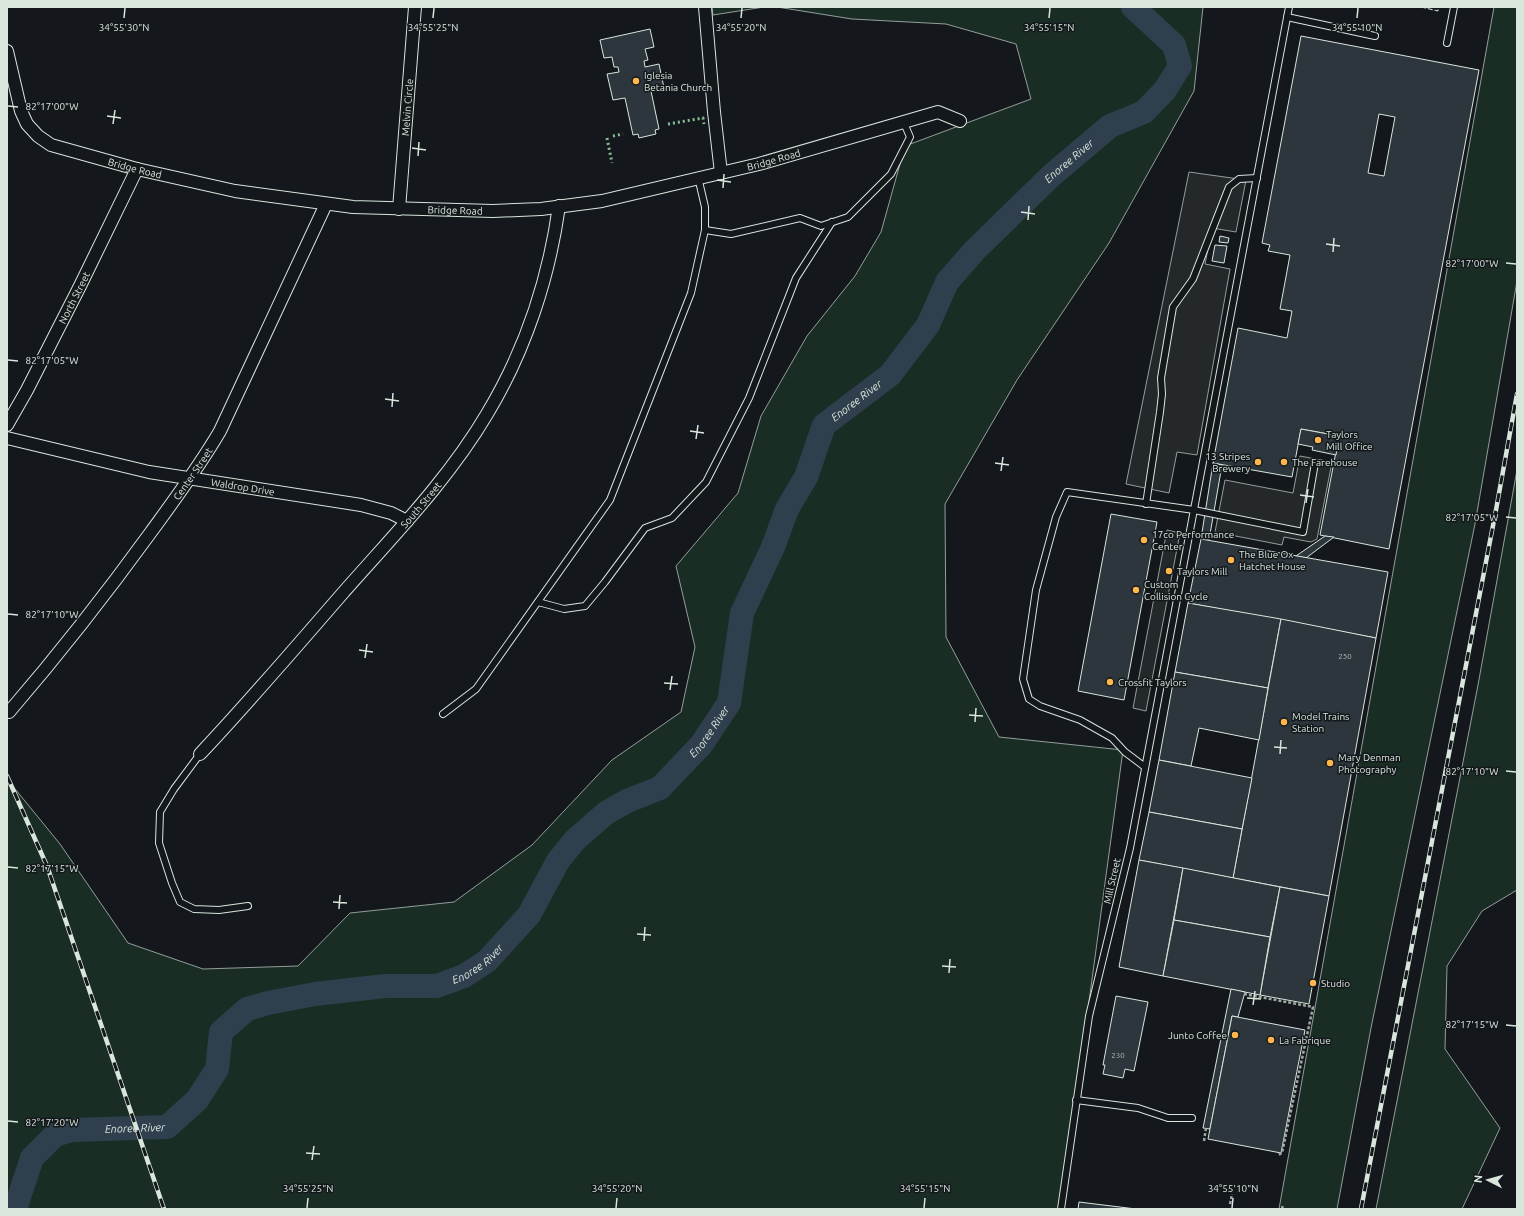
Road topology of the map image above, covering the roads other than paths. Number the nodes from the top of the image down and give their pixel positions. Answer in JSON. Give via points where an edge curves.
{"nodes":[{"id":1,"x":414,"y":7,"type":"edge"},
{"id":2,"x":705,"y":7,"type":"edge"},
{"id":3,"x":1289,"y":7,"type":"edge"},
{"id":4,"x":1454,"y":7,"type":"edge"},
{"id":5,"x":1287,"y":17,"type":"junction"},
{"id":6,"x":1375,"y":36,"type":"dead end"},
{"id":7,"x":1447,"y":43,"type":"dead end"},
{"id":8,"x":7,"y":51,"type":"edge"},
{"id":9,"x":960,"y":121,"type":"dead end"},
{"id":10,"x":904,"y":123,"type":"junction"},
{"id":11,"x":137,"y":169,"type":"junction"},
{"id":12,"x":721,"y":172,"type":"junction"},
{"id":13,"x":698,"y":177,"type":"junction"},
{"id":14,"x":1257,"y":178,"type":"junction"},
{"id":15,"x":326,"y":204,"type":"junction"},
{"id":16,"x":559,"y":206,"type":"junction"},
{"id":17,"x":399,"y":208,"type":"junction"},
{"id":18,"x":832,"y":222,"type":"junction"},
{"id":19,"x":705,"y":230,"type":"junction"},
{"id":20,"x":7,"y":425,"type":"edge"},
{"id":21,"x":7,"y":438,"type":"edge"},
{"id":22,"x":1315,"y":462,"type":"dead end"},
{"id":23,"x":189,"y":480,"type":"junction"},
{"id":24,"x":1146,"y":504,"type":"junction"},
{"id":25,"x":1194,"y":510,"type":"junction"},
{"id":26,"x":407,"y":521,"type":"junction"},
{"id":27,"x":538,"y":602,"type":"junction"},
{"id":28,"x":9,"y":712,"type":"dead end"},
{"id":29,"x":444,"y":714,"type":"dead end"},
{"id":30,"x":200,"y":754,"type":"joint"},
{"id":31,"x":1145,"y":767,"type":"junction"},
{"id":32,"x":248,"y":906,"type":"dead end"},
{"id":33,"x":1076,"y":1100,"type":"junction"},
{"id":34,"x":1192,"y":1118,"type":"dead end"},
{"id":35,"x":1062,"y":1209,"type":"edge"}],
"edges":[{"from":1,"to":17,"type":"street","name":"Melvin Circle"},
{"from":2,"to":12,"type":"street"},
{"from":3,"to":5,"type":"lane","name":"Mill Street"},
{"from":4,"to":7,"type":"lane"},
{"from":5,"to":6,"type":"lane"},
{"from":5,"to":14,"type":"lane","name":"Mill Street"},
{"from":8,"to":11,"type":"street","name":"Bridge Road","via":[[21,111],[27,124],[38,136],[52,145]]},
{"from":9,"to":10,"type":"street","name":"Bridge Road","via":[[938,112]]},
{"from":10,"to":12,"type":"street","name":"Bridge Road"},
{"from":10,"to":18,"type":"lane","via":[[910,137],[891,174],[848,217]]},
{"from":11,"to":15,"type":"street","name":"Bridge Road","via":[[235,191]]},
{"from":11,"to":20,"type":"street","name":"North Street","via":[[73,300]]},
{"from":12,"to":13,"type":"street","name":"Bridge Road"},
{"from":13,"to":16,"type":"street","name":"Bridge Road","via":[[602,201]]},
{"from":13,"to":19,"type":"lane","via":[[705,207]]},
{"from":14,"to":24,"type":"lane","via":[[1239,179],[1229,187],[1193,278],[1173,307],[1160,378],[1162,394]]},
{"from":14,"to":25,"type":"lane","name":"Mill Street"},
{"from":15,"to":17,"type":"street","name":"Bridge Road"},
{"from":15,"to":23,"type":"street","name":"Center Street","via":[[220,431]]},
{"from":16,"to":17,"type":"street","name":"Bridge Road","via":[[493,211]]},
{"from":16,"to":26,"type":"street","name":"South Street","via":[[553,243],[538,298],[510,372],[486,416],[462,451]]},
{"from":18,"to":19,"type":"lane","via":[[821,226],[800,218],[730,234]]},
{"from":18,"to":27,"type":"lane","via":[[796,278],[749,398],[706,482],[672,518],[645,528],[585,606],[564,609]]},
{"from":19,"to":27,"type":"lane","via":[[691,293],[610,500]]},
{"from":21,"to":23,"type":"street","name":"Waldrop Drive"},
{"from":22,"to":25,"type":"lane","via":[[1302,532]]},
{"from":23,"to":26,"type":"street","name":"Waldrop Drive","via":[[361,505],[391,513]]},
{"from":23,"to":28,"type":"street","name":"Center Street","via":[[52,661]]},
{"from":24,"to":25,"type":"lane"},
{"from":24,"to":31,"type":"lane","via":[[1067,492],[1056,517],[1036,590],[1023,679],[1029,699],[1040,706],[1080,720],[1112,738]]},
{"from":25,"to":31,"type":"lane","name":"Mill Street"},
{"from":26,"to":30,"type":"street","name":"South Street","via":[[258,692]]},
{"from":27,"to":29,"type":"lane","via":[[476,689]]},
{"from":30,"to":32,"type":"lane","via":[[160,812],[159,842],[180,902],[194,909],[219,910]]},
{"from":31,"to":33,"type":"lane","name":"Mill Street","via":[[1128,855],[1105,954],[1095,983]]},
{"from":33,"to":34,"type":"lane","via":[[1138,1108],[1168,1118]]},
{"from":33,"to":35,"type":"lane","name":"Mill Street"}]}
